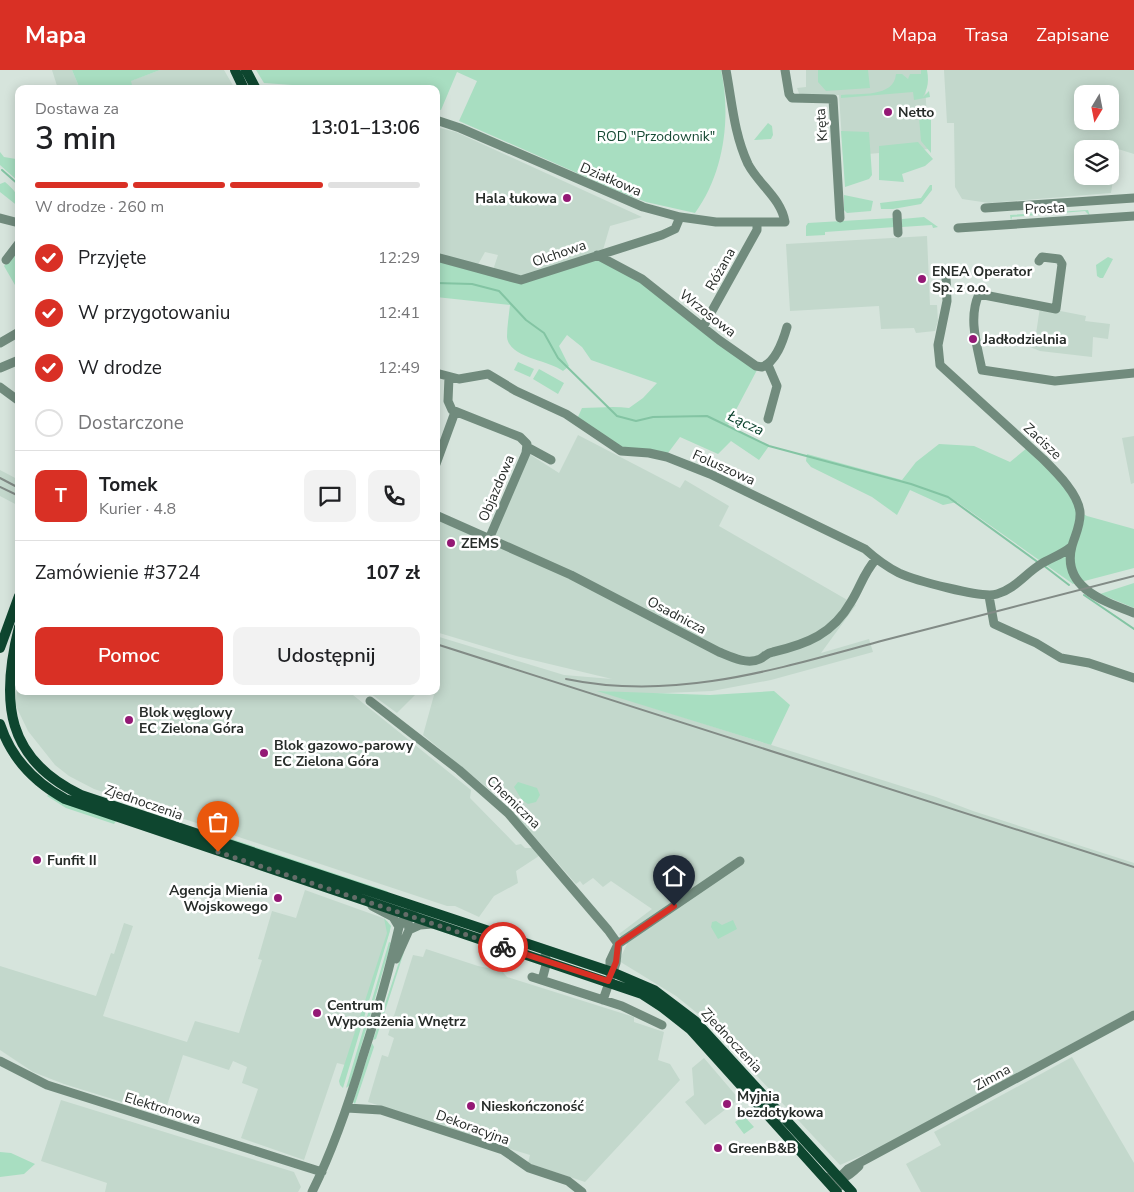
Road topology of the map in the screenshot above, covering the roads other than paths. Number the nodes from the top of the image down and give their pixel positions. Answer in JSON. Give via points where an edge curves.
{"nodes":[{"id":1,"x":234,"y":70,"type":"edge"},
{"id":2,"x":246,"y":70,"type":"edge"},
{"id":3,"x":726,"y":70,"type":"edge"},
{"id":4,"x":785,"y":70,"type":"edge"},
{"id":5,"x":242,"y":85,"type":"edge"},
{"id":6,"x":254,"y":85,"type":"edge"},
{"id":7,"x":440,"y":121,"type":"edge"},
{"id":8,"x":1134,"y":198,"type":"edge"},
{"id":9,"x":985,"y":208,"type":"dead end"},
{"id":10,"x":897,"y":214,"type":"dead end"},
{"id":11,"x":1134,"y":216,"type":"edge"},
{"id":12,"x":680,"y":217,"type":"junction"},
{"id":13,"x":0,"y":218,"type":"edge"},
{"id":14,"x":840,"y":218,"type":"dead end"},
{"id":15,"x":15,"y":222,"type":"edge"},
{"id":16,"x":757,"y":224,"type":"junction"},
{"id":17,"x":958,"y":228,"type":"dead end"},
{"id":18,"x":898,"y":234,"type":"dead end"},
{"id":19,"x":15,"y":249,"type":"edge"},
{"id":20,"x":597,"y":254,"type":"junction"},
{"id":21,"x":440,"y":257,"type":"edge"},
{"id":22,"x":6,"y":260,"type":"dead end"},
{"id":23,"x":1039,"y":261,"type":"dead end"},
{"id":24,"x":946,"y":278,"type":"dead end"},
{"id":25,"x":703,"y":327,"type":"junction"},
{"id":26,"x":786,"y":327,"type":"dead end"},
{"id":27,"x":15,"y":334,"type":"edge"},
{"id":28,"x":0,"y":343,"type":"edge"},
{"id":29,"x":15,"y":362,"type":"edge"},
{"id":30,"x":768,"y":365,"type":"junction"},
{"id":31,"x":0,"y":368,"type":"edge"},
{"id":32,"x":1134,"y":373,"type":"edge"},
{"id":33,"x":440,"y":374,"type":"edge"},
{"id":34,"x":449,"y":376,"type":"junction"},
{"id":35,"x":0,"y":387,"type":"edge"},
{"id":36,"x":15,"y":398,"type":"edge"},
{"id":37,"x":455,"y":412,"type":"junction"},
{"id":38,"x":768,"y":418,"type":"dead end"},
{"id":39,"x":527,"y":447,"type":"junction"},
{"id":40,"x":440,"y":453,"type":"edge"},
{"id":41,"x":551,"y":460,"type":"dead end"},
{"id":42,"x":440,"y":517,"type":"edge"},
{"id":43,"x":489,"y":539,"type":"junction"},
{"id":44,"x":1071,"y":547,"type":"junction"},
{"id":45,"x":876,"y":559,"type":"junction"},
{"id":46,"x":989,"y":596,"type":"junction"},
{"id":47,"x":15,"y":607,"type":"edge"},
{"id":48,"x":1134,"y":613,"type":"edge"},
{"id":49,"x":15,"y":641,"type":"edge"},
{"id":50,"x":0,"y":648,"type":"edge"},
{"id":51,"x":1134,"y":678,"type":"edge"},
{"id":52,"x":370,"y":701,"type":"dead end"},
{"id":53,"x":7,"y":708,"type":"junction"},
{"id":54,"x":0,"y":726,"type":"edge"},
{"id":55,"x":16,"y":736,"type":"junction"},
{"id":56,"x":0,"y":740,"type":"edge"},
{"id":57,"x":10,"y":747,"type":"junction"},
{"id":58,"x":740,"y":861,"type":"dead end"},
{"id":59,"x":351,"y":897,"type":"junction"},
{"id":60,"x":394,"y":899,"type":"junction"},
{"id":61,"x":436,"y":913,"type":"junction"},
{"id":62,"x":408,"y":915,"type":"junction"},
{"id":63,"x":435,"y":924,"type":"junction"},
{"id":64,"x":399,"y":927,"type":"junction"},
{"id":65,"x":409,"y":930,"type":"junction"},
{"id":66,"x":618,"y":944,"type":"junction"},
{"id":67,"x":534,"y":946,"type":"junction"},
{"id":68,"x":559,"y":954,"type":"junction"},
{"id":69,"x":611,"y":957,"type":"junction"},
{"id":70,"x":547,"y":961,"type":"junction"},
{"id":71,"x":582,"y":962,"type":"junction"},
{"id":72,"x":611,"y":977,"type":"junction"},
{"id":73,"x":385,"y":985,"type":"junction"},
{"id":74,"x":604,"y":1000,"type":"junction"},
{"id":75,"x":1134,"y":1015,"type":"edge"},
{"id":76,"x":662,"y":1025,"type":"dead end"},
{"id":77,"x":0,"y":1060,"type":"edge"},
{"id":78,"x":347,"y":1108,"type":"junction"},
{"id":79,"x":322,"y":1172,"type":"junction"},
{"id":80,"x":824,"y":1177,"type":"junction"},
{"id":81,"x":841,"y":1180,"type":"junction"},
{"id":82,"x":312,"y":1192,"type":"edge"},
{"id":83,"x":582,"y":1192,"type":"edge"},
{"id":84,"x":837,"y":1192,"type":"edge"},
{"id":85,"x":841,"y":1192,"type":"edge"},
{"id":86,"x":852,"y":1192,"type":"edge"}],
"edges":[{"from":1,"to":5,"type":"main road"},
{"from":2,"to":6,"type":"main road"},
{"from":3,"to":16,"type":"street","name":"Działkowa","via":[[735,127],[747,162],[784,212],[785,222]]},
{"from":4,"to":14,"type":"street","name":"Kręta","via":[[792,98],[833,99]]},
{"from":7,"to":12,"type":"street","name":"Działkowa","via":[[629,202]]},
{"from":8,"to":9,"type":"street","name":"Prosta"},
{"from":10,"to":18,"type":"street"},
{"from":11,"to":17,"type":"street","name":"Prosta"},
{"from":12,"to":16,"type":"street","name":"Działkowa"},
{"from":12,"to":20,"type":"street","name":"Olchowa","via":[[675,230]]},
{"from":13,"to":15,"type":"street"},
{"from":16,"to":25,"type":"street","name":"Różana","via":[[757,230]]},
{"from":19,"to":22,"type":"street"},
{"from":20,"to":21,"type":"street","name":"Olchowa","via":[[521,280]]},
{"from":20,"to":25,"type":"street","name":"Wrzosowa","via":[[642,279]]},
{"from":23,"to":32,"type":"street","via":[[1042,257],[1059,259],[1062,264],[1056,309],[979,294],[974,306],[974,320],[982,370],[1055,381]]},
{"from":24,"to":44,"type":"street","name":"Zacisze","via":[[947,301],[938,345],[940,365],[1043,458],[1066,486],[1080,510]]},
{"from":25,"to":30,"type":"street","name":"Wrzosowa","via":[[756,366]]},
{"from":26,"to":30,"type":"street","via":[[783,340]]},
{"from":27,"to":28,"type":"street"},
{"from":29,"to":31,"type":"street"},
{"from":30,"to":38,"type":"street","via":[[777,386]]},
{"from":33,"to":34,"type":"street"},
{"from":34,"to":37,"type":"street","via":[[448,401]]},
{"from":34,"to":45,"type":"street","name":"Foluszowa","via":[[464,378],[488,374],[566,414],[621,451],[658,454],[710,474],[865,549]]},
{"from":35,"to":36,"type":"street"},
{"from":37,"to":39,"type":"street","name":"Objazdowa","via":[[520,437]]},
{"from":37,"to":40,"type":"street"},
{"from":39,"to":41,"type":"street","name":"Objazdowa"},
{"from":39,"to":43,"type":"street","name":"Objazdowa"},
{"from":42,"to":43,"type":"street","name":"Osadnicza"},
{"from":43,"to":45,"type":"street","name":"Osadnicza","via":[[571,575],[719,652],[754,661],[766,653],[802,645],[821,636],[851,604],[864,572]]},
{"from":44,"to":46,"type":"street","via":[[1040,564],[1006,590]]},
{"from":44,"to":48,"type":"street","name":"Zacisze","via":[[1070,571],[1078,584],[1088,592]]},
{"from":45,"to":46,"type":"street","name":"Foluszowa","via":[[900,574]]},
{"from":46,"to":51,"type":"street","via":[[994,624],[1036,642],[1061,658],[1089,663]]},
{"from":47,"to":50,"type":"main road"},
{"from":49,"to":53,"type":"main road","name":"Zjednoczenia","via":[[6,673]]},
{"from":52,"to":66,"type":"street","name":"Chemiczna","via":[[460,770],[508,813]]},
{"from":53,"to":54,"type":"main road"},
{"from":53,"to":55,"type":"main road","name":"Zjednoczenia"},
{"from":54,"to":55,"type":"main road"},
{"from":54,"to":57,"type":"main road","name":"Zjednoczenia"},
{"from":55,"to":60,"type":"main road","name":"Zjednoczenia","via":[[36,766],[81,795]]},
{"from":56,"to":57,"type":"main road"},
{"from":57,"to":59,"type":"main road","name":"Zjednoczenia","via":[[30,774],[64,799]]},
{"from":58,"to":66,"type":"street"},
{"from":59,"to":62,"type":"main road","name":"Zjednoczenia"},
{"from":59,"to":64,"type":"street","via":[[393,917]]},
{"from":60,"to":61,"type":"main road","name":"Zjednoczenia"},
{"from":60,"to":62,"type":"street"},
{"from":61,"to":62,"type":"street"},
{"from":61,"to":67,"type":"main road","name":"Zjednoczenia"},
{"from":62,"to":63,"type":"main road","name":"Zjednoczenia"},
{"from":62,"to":64,"type":"street"},
{"from":62,"to":65,"type":"street"},
{"from":63,"to":65,"type":"street"},
{"from":63,"to":70,"type":"main road","name":"Zjednoczenia"},
{"from":64,"to":73,"type":"street"},
{"from":65,"to":73,"type":"street"},
{"from":66,"to":69,"type":"street"},
{"from":66,"to":72,"type":"street"},
{"from":67,"to":68,"type":"main road","name":"Zjednoczenia"},
{"from":67,"to":70,"type":"street"},
{"from":68,"to":70,"type":"street"},
{"from":68,"to":71,"type":"main road","name":"Zjednoczenia"},
{"from":69,"to":71,"type":"street","via":[[602,962]]},
{"from":69,"to":72,"type":"street"},
{"from":70,"to":72,"type":"main road","name":"Zjednoczenia"},
{"from":70,"to":74,"type":"street","via":[[537,978]]},
{"from":71,"to":72,"type":"main road","name":"Zjednoczenia"},
{"from":72,"to":74,"type":"street"},
{"from":72,"to":80,"type":"main road","name":"Zjednoczenia","via":[[651,1000],[690,1029]]},
{"from":72,"to":81,"type":"main road","name":"Zjednoczenia","via":[[654,990],[695,1021]]},
{"from":73,"to":78,"type":"street"},
{"from":74,"to":76,"type":"street"},
{"from":75,"to":81,"type":"street","name":"Zimna","via":[[846,1171]]},
{"from":77,"to":79,"type":"street","name":"Elektronowa","via":[[47,1085]]},
{"from":78,"to":79,"type":"street"},
{"from":78,"to":83,"type":"street","name":"Dekoracyjna","via":[[382,1110],[503,1150],[529,1168],[568,1181]]},
{"from":79,"to":82,"type":"street"},
{"from":80,"to":81,"type":"street"},
{"from":80,"to":84,"type":"main road","name":"Zjednoczenia"},
{"from":81,"to":85,"type":"street"},
{"from":81,"to":86,"type":"main road","name":"Zjednoczenia"}]}
